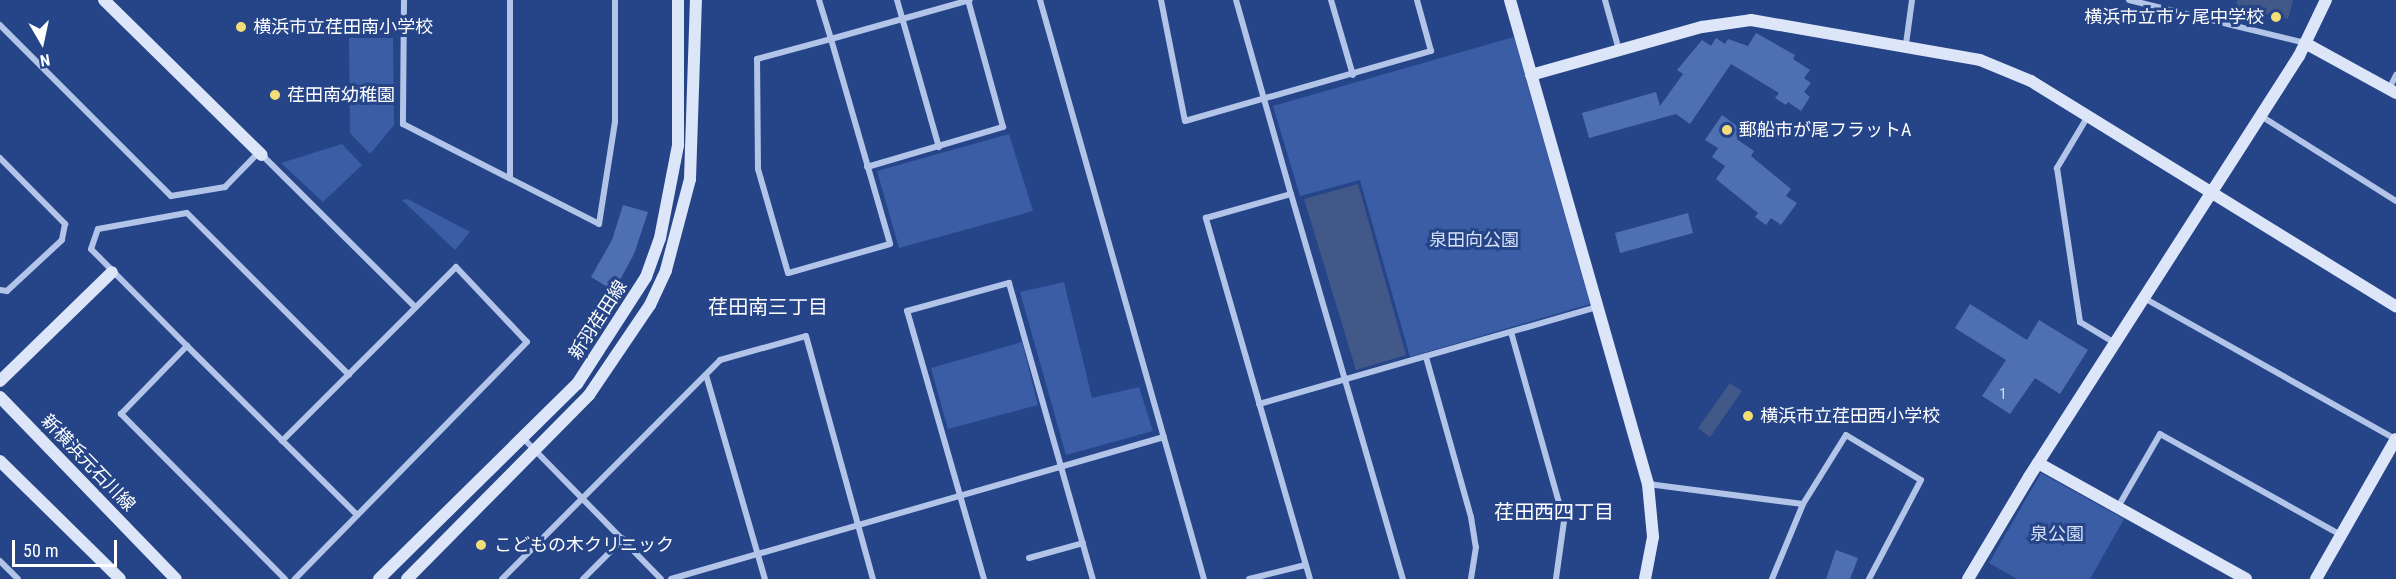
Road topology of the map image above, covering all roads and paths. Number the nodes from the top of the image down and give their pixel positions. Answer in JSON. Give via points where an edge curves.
{"nodes":[{"id":1,"x":104,"y":0,"type":"edge"},
{"id":2,"x":404,"y":0,"type":"edge"},
{"id":3,"x":510,"y":0,"type":"edge"},
{"id":4,"x":615,"y":0,"type":"edge"},
{"id":5,"x":678,"y":0,"type":"edge"},
{"id":6,"x":696,"y":0,"type":"edge"},
{"id":7,"x":819,"y":0,"type":"edge"},
{"id":8,"x":897,"y":0,"type":"edge"},
{"id":9,"x":969,"y":0,"type":"edge"},
{"id":10,"x":1040,"y":0,"type":"edge"},
{"id":11,"x":1161,"y":0,"type":"edge"},
{"id":12,"x":1236,"y":0,"type":"edge"},
{"id":13,"x":1331,"y":0,"type":"edge"},
{"id":14,"x":1417,"y":0,"type":"edge"},
{"id":15,"x":1510,"y":0,"type":"edge"},
{"id":16,"x":1605,"y":0,"type":"edge"},
{"id":17,"x":1912,"y":0,"type":"edge"},
{"id":18,"x":2129,"y":0,"type":"edge"},
{"id":19,"x":2326,"y":0,"type":"edge"},
{"id":20,"x":902,"y":20,"type":"junction"},
{"id":21,"x":0,"y":25,"type":"edge"},
{"id":22,"x":831,"y":39,"type":"junction"},
{"id":23,"x":2305,"y":43,"type":"junction"},
{"id":24,"x":1906,"y":44,"type":"junction"},
{"id":25,"x":1619,"y":50,"type":"junction"},
{"id":26,"x":1353,"y":75,"type":"junction"},
{"id":27,"x":1532,"y":75,"type":"junction"},
{"id":28,"x":2396,"y":75,"type":"edge"},
{"id":29,"x":2393,"y":91,"type":"edge"},
{"id":30,"x":1264,"y":99,"type":"junction"},
{"id":31,"x":2088,"y":116,"type":"junction"},
{"id":32,"x":2260,"y":116,"type":"junction"},
{"id":33,"x":939,"y":147,"type":"junction"},
{"id":34,"x":260,"y":154,"type":"junction"},
{"id":35,"x":0,"y":158,"type":"edge"},
{"id":36,"x":867,"y":167,"type":"junction"},
{"id":37,"x":510,"y":178,"type":"junction"},
{"id":38,"x":2211,"y":192,"type":"junction"},
{"id":39,"x":1291,"y":194,"type":"junction"},
{"id":40,"x":2396,"y":201,"type":"edge"},
{"id":41,"x":112,"y":272,"type":"junction"},
{"id":42,"x":0,"y":290,"type":"edge"},
{"id":43,"x":2144,"y":298,"type":"junction"},
{"id":44,"x":2396,"y":306,"type":"edge"},
{"id":45,"x":415,"y":307,"type":"junction"},
{"id":46,"x":1598,"y":307,"type":"junction"},
{"id":47,"x":1511,"y":332,"type":"junction"},
{"id":48,"x":2115,"y":343,"type":"junction"},
{"id":49,"x":187,"y":346,"type":"junction"},
{"id":50,"x":1426,"y":357,"type":"junction"},
{"id":51,"x":349,"y":375,"type":"junction"},
{"id":52,"x":706,"y":375,"type":"junction"},
{"id":53,"x":0,"y":381,"type":"edge"},
{"id":54,"x":1343,"y":381,"type":"junction"},
{"id":55,"x":0,"y":397,"type":"edge"},
{"id":56,"x":1259,"y":404,"type":"junction"},
{"id":57,"x":1164,"y":437,"type":"junction"},
{"id":58,"x":523,"y":438,"type":"junction"},
{"id":59,"x":2396,"y":439,"type":"edge"},
{"id":60,"x":282,"y":441,"type":"junction"},
{"id":61,"x":535,"y":450,"type":"junction"},
{"id":62,"x":0,"y":461,"type":"edge"},
{"id":63,"x":2038,"y":463,"type":"junction"},
{"id":64,"x":1062,"y":467,"type":"junction"},
{"id":65,"x":1648,"y":484,"type":"junction"},
{"id":66,"x":960,"y":496,"type":"junction"},
{"id":67,"x":582,"y":498,"type":"junction"},
{"id":68,"x":1803,"y":504,"type":"junction"},
{"id":69,"x":2118,"y":507,"type":"junction"},
{"id":70,"x":357,"y":515,"type":"junction"},
{"id":71,"x":858,"y":525,"type":"junction"},
{"id":72,"x":2341,"y":535,"type":"junction"},
{"id":73,"x":623,"y":539,"type":"junction"},
{"id":74,"x":1083,"y":543,"type":"junction"},
{"id":75,"x":758,"y":554,"type":"junction"},
{"id":76,"x":1029,"y":558,"type":"dead end"},
{"id":77,"x":0,"y":561,"type":"edge"},
{"id":78,"x":1305,"y":565,"type":"junction"},
{"id":79,"x":1558,"y":578,"type":"edge"},
{"id":80,"x":18,"y":579,"type":"edge"},
{"id":81,"x":120,"y":579,"type":"edge"},
{"id":82,"x":176,"y":579,"type":"edge"},
{"id":83,"x":285,"y":579,"type":"edge"},
{"id":84,"x":295,"y":579,"type":"edge"},
{"id":85,"x":380,"y":579,"type":"edge"},
{"id":86,"x":407,"y":579,"type":"edge"},
{"id":87,"x":502,"y":579,"type":"edge"},
{"id":88,"x":583,"y":579,"type":"edge"},
{"id":89,"x":661,"y":579,"type":"edge"},
{"id":90,"x":671,"y":579,"type":"edge"},
{"id":91,"x":765,"y":579,"type":"edge"},
{"id":92,"x":873,"y":579,"type":"edge"},
{"id":93,"x":984,"y":579,"type":"edge"},
{"id":94,"x":1094,"y":579,"type":"edge"},
{"id":95,"x":1204,"y":579,"type":"edge"},
{"id":96,"x":1249,"y":579,"type":"edge"},
{"id":97,"x":1310,"y":579,"type":"edge"},
{"id":98,"x":1403,"y":579,"type":"edge"},
{"id":99,"x":1471,"y":579,"type":"edge"},
{"id":100,"x":1645,"y":579,"type":"edge"},
{"id":101,"x":1772,"y":579,"type":"edge"},
{"id":102,"x":1869,"y":579,"type":"edge"},
{"id":103,"x":1968,"y":579,"type":"edge"},
{"id":104,"x":2246,"y":579,"type":"edge"},
{"id":105,"x":2316,"y":579,"type":"edge"}],
"edges":[{"from":1,"to":34,"type":"street"},
{"from":2,"to":37,"type":"street","via":[[403,124]]},
{"from":3,"to":37,"type":"street"},
{"from":4,"to":37,"type":"street","via":[[615,122],[599,224]]},
{"from":5,"to":58,"type":"street","name":"新羽荏田線","via":[[678,145],[660,238],[646,277],[609,340],[578,384]]},
{"from":6,"to":61,"type":"street","name":"新羽荏田線","via":[[695,142],[690,179],[666,270],[621,352],[589,395]]},
{"from":7,"to":22,"type":"street"},
{"from":8,"to":20,"type":"street"},
{"from":9,"to":20,"type":"street"},
{"from":9,"to":33,"type":"street","via":[[1003,127]]},
{"from":10,"to":57,"type":"street"},
{"from":11,"to":30,"type":"street","via":[[1185,121]]},
{"from":12,"to":30,"type":"street"},
{"from":13,"to":26,"type":"street"},
{"from":14,"to":26,"type":"street","via":[[1431,51]]},
{"from":15,"to":27,"type":"street"},
{"from":16,"to":25,"type":"street"},
{"from":17,"to":24,"type":"street"},
{"from":18,"to":23,"type":"street"},
{"from":19,"to":23,"type":"street"},
{"from":20,"to":22,"type":"street"},
{"from":20,"to":33,"type":"street"},
{"from":21,"to":34,"type":"street","via":[[171,196],[225,187]]},
{"from":22,"to":36,"type":"street"},
{"from":22,"to":36,"type":"street","via":[[757,59],[758,168],[788,273],[891,244]]},
{"from":23,"to":29,"type":"street"},
{"from":23,"to":32,"type":"street"},
{"from":24,"to":25,"type":"street","via":[[1751,20],[1702,27]]},
{"from":24,"to":31,"type":"street","via":[[1980,60],[2031,81]]},
{"from":25,"to":27,"type":"street"},
{"from":26,"to":30,"type":"street"},
{"from":27,"to":46,"type":"street"},
{"from":28,"to":29,"type":"street"},
{"from":30,"to":39,"type":"street"},
{"from":31,"to":38,"type":"street"},
{"from":31,"to":48,"type":"street","via":[[2057,168],[2080,322]]},
{"from":32,"to":38,"type":"street"},
{"from":32,"to":40,"type":"street"},
{"from":33,"to":36,"type":"street"},
{"from":34,"to":45,"type":"street"},
{"from":35,"to":42,"type":"street","via":[[65,224],[62,240],[7,291]]},
{"from":38,"to":43,"type":"street"},
{"from":38,"to":44,"type":"street"},
{"from":39,"to":54,"type":"street"},
{"from":39,"to":56,"type":"street","via":[[1206,218]]},
{"from":41,"to":49,"type":"street"},
{"from":41,"to":51,"type":"street","via":[[91,249],[98,229],[187,213]]},
{"from":41,"to":53,"type":"street"},
{"from":43,"to":48,"type":"street"},
{"from":43,"to":59,"type":"street"},
{"from":45,"to":51,"type":"street"},
{"from":45,"to":70,"type":"street","via":[[456,267],[527,342]]},
{"from":46,"to":47,"type":"street"},
{"from":46,"to":65,"type":"street"},
{"from":47,"to":50,"type":"street"},
{"from":47,"to":79,"type":"street","via":[[1564,521]]},
{"from":48,"to":63,"type":"street"},
{"from":49,"to":60,"type":"street"},
{"from":49,"to":83,"type":"street","via":[[122,414]]},
{"from":50,"to":54,"type":"street"},
{"from":50,"to":99,"type":"street","via":[[1471,517],[1476,547]]},
{"from":51,"to":60,"type":"street"},
{"from":52,"to":67,"type":"street"},
{"from":52,"to":71,"type":"street","via":[[720,360],[806,336]]},
{"from":52,"to":75,"type":"street"},
{"from":54,"to":56,"type":"street"},
{"from":54,"to":98,"type":"street"},
{"from":55,"to":82,"type":"street","name":"新横浜元石川線"},
{"from":56,"to":78,"type":"street"},
{"from":57,"to":64,"type":"street"},
{"from":57,"to":95,"type":"street"},
{"from":58,"to":61,"type":"street"},
{"from":58,"to":85,"type":"street","name":"新羽荏田線"},
{"from":59,"to":72,"type":"street"},
{"from":60,"to":70,"type":"street"},
{"from":61,"to":67,"type":"street"},
{"from":61,"to":86,"type":"street","name":"新羽荏田線"},
{"from":62,"to":81,"type":"street"},
{"from":63,"to":69,"type":"street"},
{"from":63,"to":103,"type":"street"},
{"from":64,"to":66,"type":"street"},
{"from":64,"to":66,"type":"street","via":[[1009,283],[907,311]]},
{"from":64,"to":74,"type":"street"},
{"from":65,"to":68,"type":"street"},
{"from":65,"to":100,"type":"street","via":[[1653,537]]},
{"from":66,"to":71,"type":"street"},
{"from":66,"to":93,"type":"street"},
{"from":67,"to":73,"type":"street"},
{"from":67,"to":87,"type":"street"},
{"from":68,"to":101,"type":"street"},
{"from":68,"to":102,"type":"street","via":[[1846,435],[1921,480]]},
{"from":69,"to":72,"type":"street","via":[[2160,434]]},
{"from":69,"to":104,"type":"street"},
{"from":70,"to":84,"type":"street"},
{"from":71,"to":75,"type":"street"},
{"from":71,"to":92,"type":"street"},
{"from":72,"to":105,"type":"street"},
{"from":73,"to":88,"type":"street"},
{"from":73,"to":89,"type":"street"},
{"from":74,"to":76,"type":"street"},
{"from":74,"to":94,"type":"street"},
{"from":75,"to":90,"type":"street"},
{"from":75,"to":91,"type":"street"},
{"from":77,"to":80,"type":"street"},
{"from":78,"to":96,"type":"street"},
{"from":78,"to":97,"type":"street"}]}
